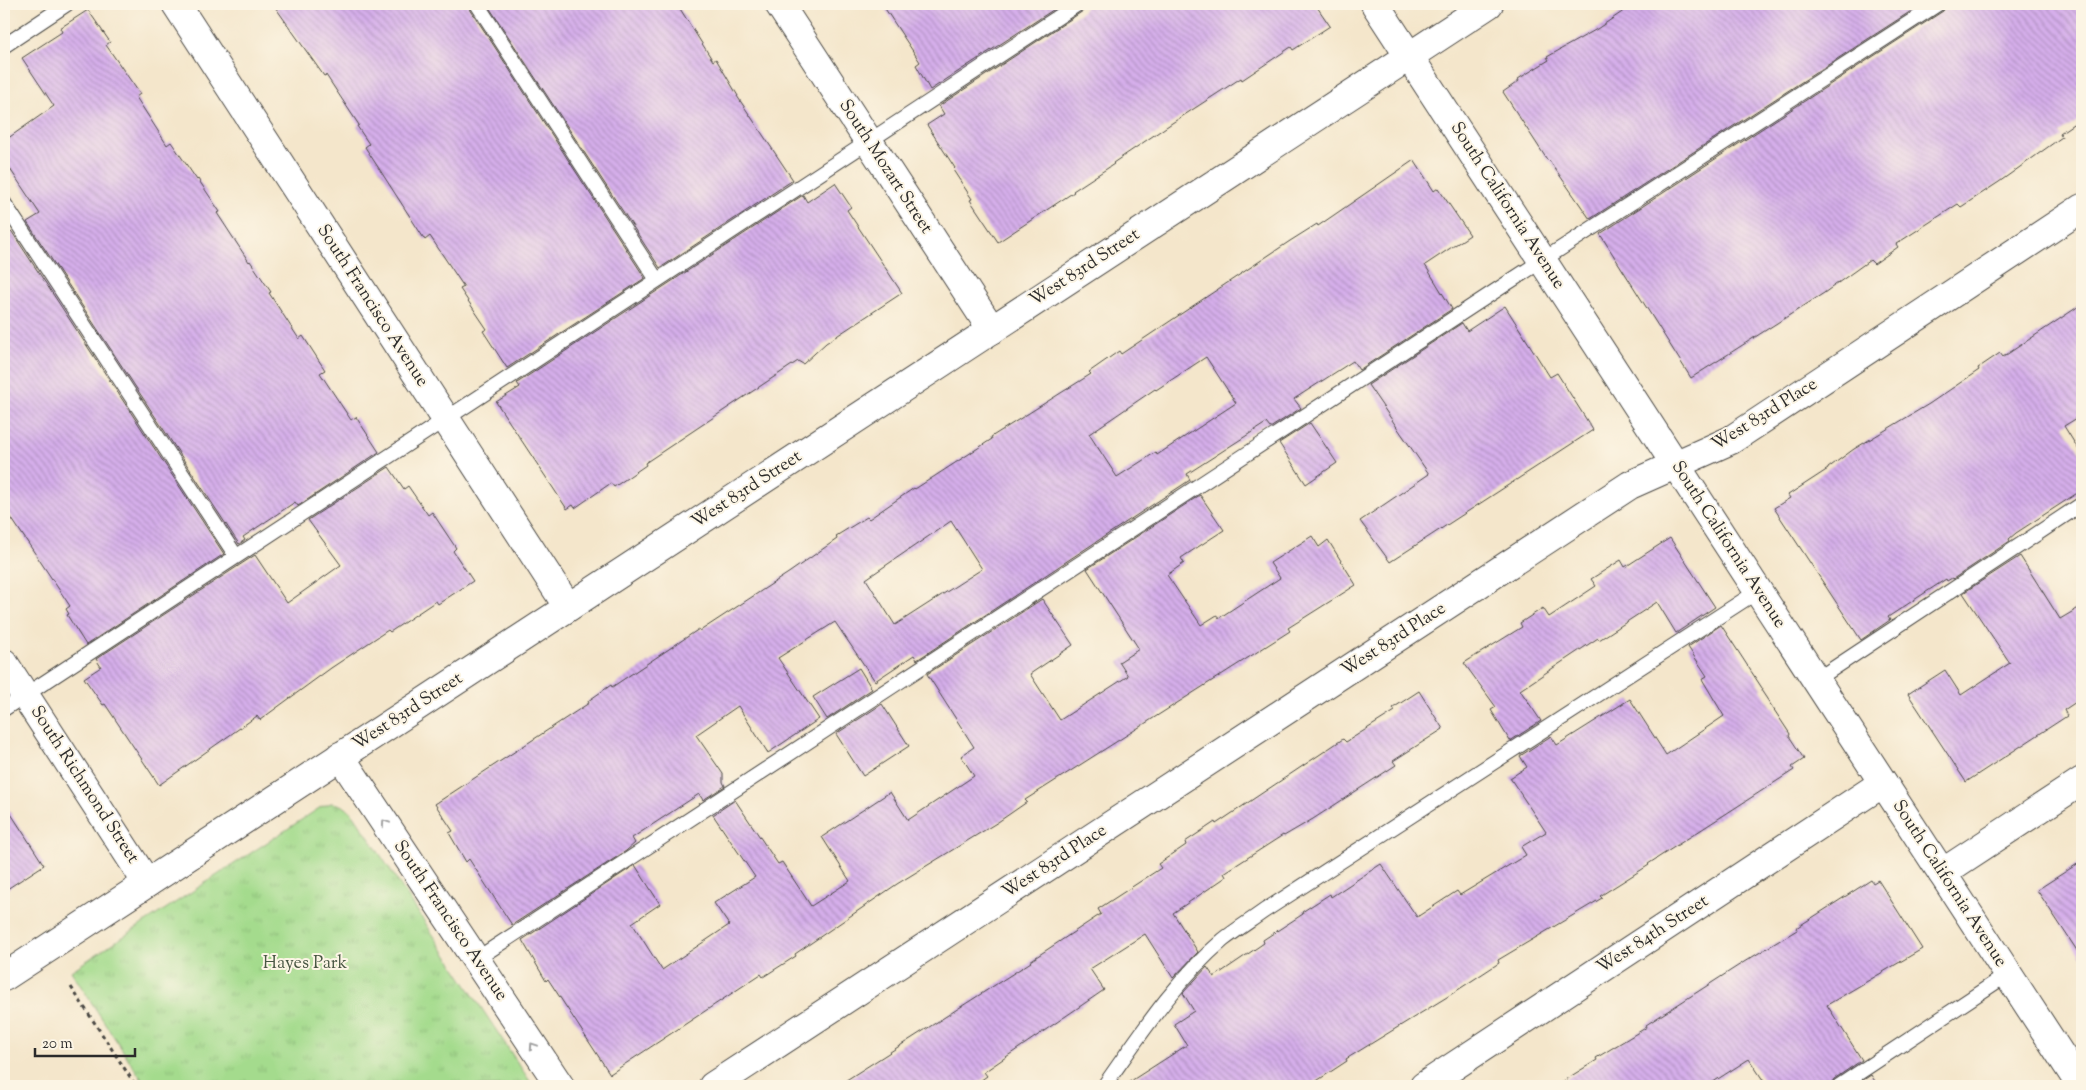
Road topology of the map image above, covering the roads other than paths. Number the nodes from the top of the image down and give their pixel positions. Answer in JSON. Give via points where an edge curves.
{"nodes":[{"id":1,"x":67,"y":4,"type":"edge"},
{"id":2,"x":176,"y":4,"type":"edge"},
{"id":3,"x":476,"y":4,"type":"edge"},
{"id":4,"x":779,"y":4,"type":"edge"},
{"id":5,"x":1078,"y":4,"type":"edge"},
{"id":6,"x":1375,"y":4,"type":"edge"},
{"id":7,"x":1490,"y":4,"type":"edge"},
{"id":8,"x":1938,"y":4,"type":"edge"},
{"id":9,"x":4,"y":46,"type":"edge"},
{"id":10,"x":1409,"y":56,"type":"junction"},
{"id":11,"x":868,"y":141,"type":"junction"},
{"id":12,"x":4,"y":203,"type":"edge"},
{"id":13,"x":2082,"y":208,"type":"edge"},
{"id":14,"x":1542,"y":260,"type":"junction"},
{"id":15,"x":657,"y":280,"type":"junction"},
{"id":16,"x":992,"y":330,"type":"junction"},
{"id":17,"x":445,"y":418,"type":"junction"},
{"id":18,"x":1676,"y":464,"type":"junction"},
{"id":19,"x":2082,"y":504,"type":"edge"},
{"id":20,"x":236,"y":556,"type":"junction"},
{"id":21,"x":1758,"y":591,"type":"junction"},
{"id":22,"x":568,"y":607,"type":"junction"},
{"id":23,"x":4,"y":663,"type":"edge"},
{"id":24,"x":1816,"y":680,"type":"junction"},
{"id":25,"x":14,"y":702,"type":"edge"},
{"id":26,"x":340,"y":756,"type":"junction"},
{"id":27,"x":2082,"y":781,"type":"edge"},
{"id":28,"x":1883,"y":783,"type":"junction"},
{"id":29,"x":1942,"y":873,"type":"junction"},
{"id":30,"x":147,"y":883,"type":"junction"},
{"id":31,"x":475,"y":960,"type":"junction"},
{"id":32,"x":2008,"y":974,"type":"junction"},
{"id":33,"x":4,"y":977,"type":"edge"},
{"id":34,"x":560,"y":1086,"type":"edge"},
{"id":35,"x":713,"y":1086,"type":"edge"},
{"id":36,"x":1104,"y":1086,"type":"edge"},
{"id":37,"x":1424,"y":1086,"type":"edge"},
{"id":38,"x":1839,"y":1086,"type":"edge"},
{"id":39,"x":2081,"y":1086,"type":"edge"}],
"edges":[{"from":1,"to":9,"type":"lane"},
{"from":2,"to":17,"type":"street","name":"South Francisco Avenue"},
{"from":3,"to":15,"type":"lane"},
{"from":4,"to":11,"type":"street","name":"South Mozart Street"},
{"from":5,"to":11,"type":"lane"},
{"from":6,"to":10,"type":"street","name":"South California Avenue"},
{"from":7,"to":10,"type":"street","name":"West 83rd Street"},
{"from":8,"to":14,"type":"lane"},
{"from":10,"to":14,"type":"street","name":"South California Avenue"},
{"from":10,"to":16,"type":"street","name":"West 83rd Street"},
{"from":11,"to":15,"type":"lane"},
{"from":11,"to":16,"type":"street","name":"South Mozart Street"},
{"from":12,"to":20,"type":"lane"},
{"from":13,"to":18,"type":"street","name":"West 83rd Place","via":[[1731,440]]},
{"from":14,"to":18,"type":"street","name":"South California Avenue"},
{"from":14,"to":31,"type":"lane"},
{"from":15,"to":17,"type":"lane"},
{"from":16,"to":22,"type":"street","name":"West 83rd Street"},
{"from":17,"to":20,"type":"lane"},
{"from":17,"to":22,"type":"street","name":"South Francisco Avenue"},
{"from":18,"to":21,"type":"street","name":"South California Avenue"},
{"from":18,"to":35,"type":"street","name":"West 83rd Place","via":[[1630,485]]},
{"from":19,"to":24,"type":"lane"},
{"from":20,"to":25,"type":"lane"},
{"from":21,"to":24,"type":"street","name":"South California Avenue"},
{"from":21,"to":36,"type":"lane","via":[[1272,905],[1223,940],[1164,1002]]},
{"from":22,"to":26,"type":"street","name":"West 83rd Street"},
{"from":23,"to":25,"type":"street","name":"South Richmond Street"},
{"from":24,"to":28,"type":"street","name":"South California Avenue"},
{"from":25,"to":30,"type":"street","name":"South Richmond Street"},
{"from":26,"to":30,"type":"street","name":"West 83rd Street"},
{"from":31,"to":26,"type":"street","name":"South Francisco Avenue","one_way":true},
{"from":27,"to":29,"type":"street"},
{"from":28,"to":29,"type":"street","name":"South California Avenue"},
{"from":28,"to":37,"type":"street","name":"West 84th Street"},
{"from":29,"to":32,"type":"street","name":"South California Avenue"},
{"from":30,"to":33,"type":"street","name":"West 83rd Street"},
{"from":34,"to":31,"type":"street","name":"South Francisco Avenue","one_way":true},
{"from":32,"to":38,"type":"lane"},
{"from":32,"to":39,"type":"street","name":"South California Avenue"}]}
